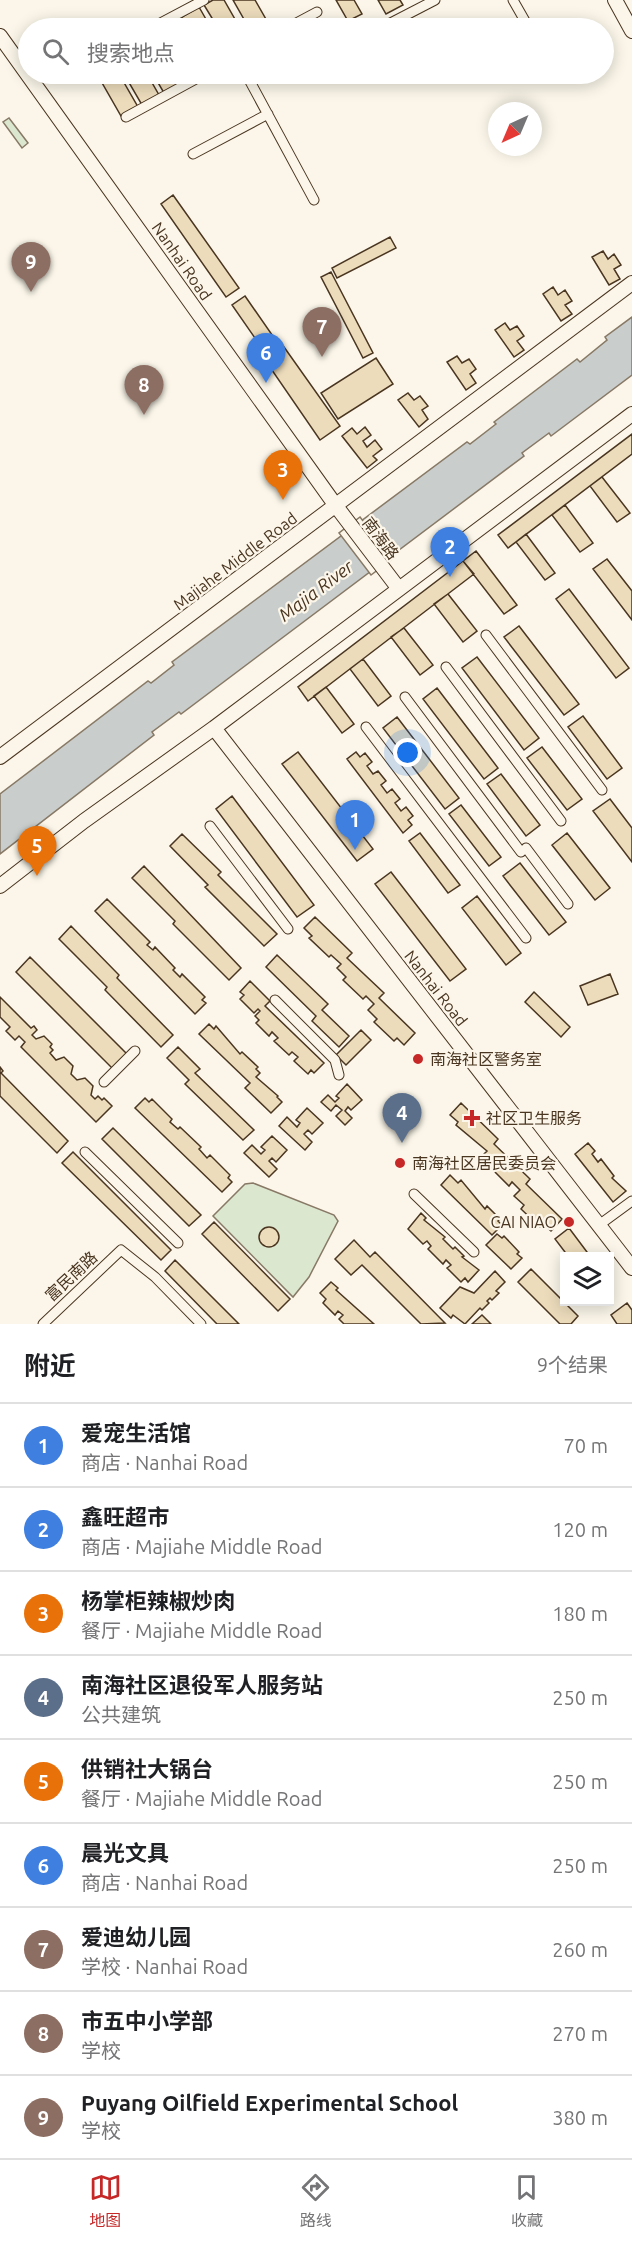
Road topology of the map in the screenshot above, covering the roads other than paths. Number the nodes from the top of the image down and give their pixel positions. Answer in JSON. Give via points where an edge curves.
{"nodes":[{"id":1,"x":204,"y":0,"type":"edge"},
{"id":2,"x":435,"y":0,"type":"edge"},
{"id":3,"x":513,"y":0,"type":"edge"},
{"id":4,"x":615,"y":0,"type":"edge"},
{"id":5,"x":317,"y":12,"type":"dead end"},
{"id":6,"x":170,"y":18,"type":"edge"},
{"id":7,"x":306,"y":18,"type":"edge"},
{"id":8,"x":400,"y":18,"type":"edge"},
{"id":9,"x":523,"y":18,"type":"edge"},
{"id":10,"x":632,"y":31,"type":"edge"},
{"id":11,"x":0,"y":36,"type":"edge"},
{"id":12,"x":18,"y":61,"type":"edge"},
{"id":13,"x":34,"y":84,"type":"edge"},
{"id":14,"x":187,"y":84,"type":"edge"},
{"id":15,"x":252,"y":84,"type":"edge"},
{"id":16,"x":268,"y":114,"type":"junction"},
{"id":17,"x":126,"y":117,"type":"dead end"},
{"id":18,"x":193,"y":154,"type":"dead end"},
{"id":19,"x":314,"y":200,"type":"dead end"},
{"id":20,"x":632,"y":283,"type":"edge"},
{"id":21,"x":632,"y":414,"type":"edge"},
{"id":22,"x":336,"y":506,"type":"junction"},
{"id":23,"x":399,"y":589,"type":"junction"},
{"id":24,"x":486,"y":635,"type":"dead end"},
{"id":25,"x":446,"y":667,"type":"dead end"},
{"id":26,"x":405,"y":697,"type":"dead end"},
{"id":27,"x":366,"y":727,"type":"dead end"},
{"id":28,"x":214,"y":728,"type":"junction"},
{"id":29,"x":0,"y":757,"type":"edge"},
{"id":30,"x":602,"y":790,"type":"dead end"},
{"id":31,"x":561,"y":821,"type":"dead end"},
{"id":32,"x":210,"y":826,"type":"dead end"},
{"id":33,"x":0,"y":886,"type":"edge"},
{"id":34,"x":568,"y":904,"type":"dead end"},
{"id":35,"x":288,"y":929,"type":"dead end"},
{"id":36,"x":526,"y":938,"type":"dead end"},
{"id":37,"x":275,"y":1000,"type":"dead end"},
{"id":38,"x":135,"y":1051,"type":"dead end"},
{"id":39,"x":339,"y":1075,"type":"dead end"},
{"id":40,"x":104,"y":1082,"type":"dead end"},
{"id":41,"x":85,"y":1152,"type":"dead end"},
{"id":42,"x":414,"y":1194,"type":"dead end"},
{"id":43,"x":632,"y":1201,"type":"edge"},
{"id":44,"x":599,"y":1225,"type":"junction"},
{"id":45,"x":178,"y":1243,"type":"dead end"},
{"id":46,"x":474,"y":1252,"type":"dead end"},
{"id":47,"x":632,"y":1268,"type":"edge"},
{"id":48,"x":43,"y":1324,"type":"edge"},
{"id":49,"x":201,"y":1324,"type":"edge"}],
"edges":[{"from":1,"to":6,"type":"street"},
{"from":2,"to":8,"type":"street"},
{"from":3,"to":9,"type":"street"},
{"from":4,"to":10,"type":"street"},
{"from":5,"to":7,"type":"street"},
{"from":11,"to":12,"type":"street","name":"Nanhai Road"},
{"from":13,"to":22,"type":"street","name":"Nanhai Road"},
{"from":14,"to":17,"type":"street"},
{"from":15,"to":16,"type":"street"},
{"from":16,"to":18,"type":"street"},
{"from":16,"to":19,"type":"street"},
{"from":20,"to":22,"type":"street","name":"Majiahe Middle Road"},
{"from":21,"to":23,"type":"street"},
{"from":22,"to":23,"type":"street","name":"南海路"},
{"from":22,"to":29,"type":"street","name":"Majiahe Middle Road"},
{"from":23,"to":28,"type":"street"},
{"from":24,"to":30,"type":"street"},
{"from":25,"to":31,"type":"street"},
{"from":26,"to":34,"type":"street"},
{"from":27,"to":36,"type":"street"},
{"from":28,"to":33,"type":"street"},
{"from":28,"to":44,"type":"street","name":"Nanhai Road"},
{"from":32,"to":35,"type":"street"},
{"from":37,"to":39,"type":"street","via":[[335,1060]]},
{"from":38,"to":40,"type":"street"},
{"from":41,"to":45,"type":"street"},
{"from":42,"to":46,"type":"street"},
{"from":43,"to":44,"type":"street"},
{"from":44,"to":47,"type":"street","name":"Nanhai Road"},
{"from":48,"to":49,"type":"street","name":"富民南路","via":[[121,1250],[155,1277]]}]}
